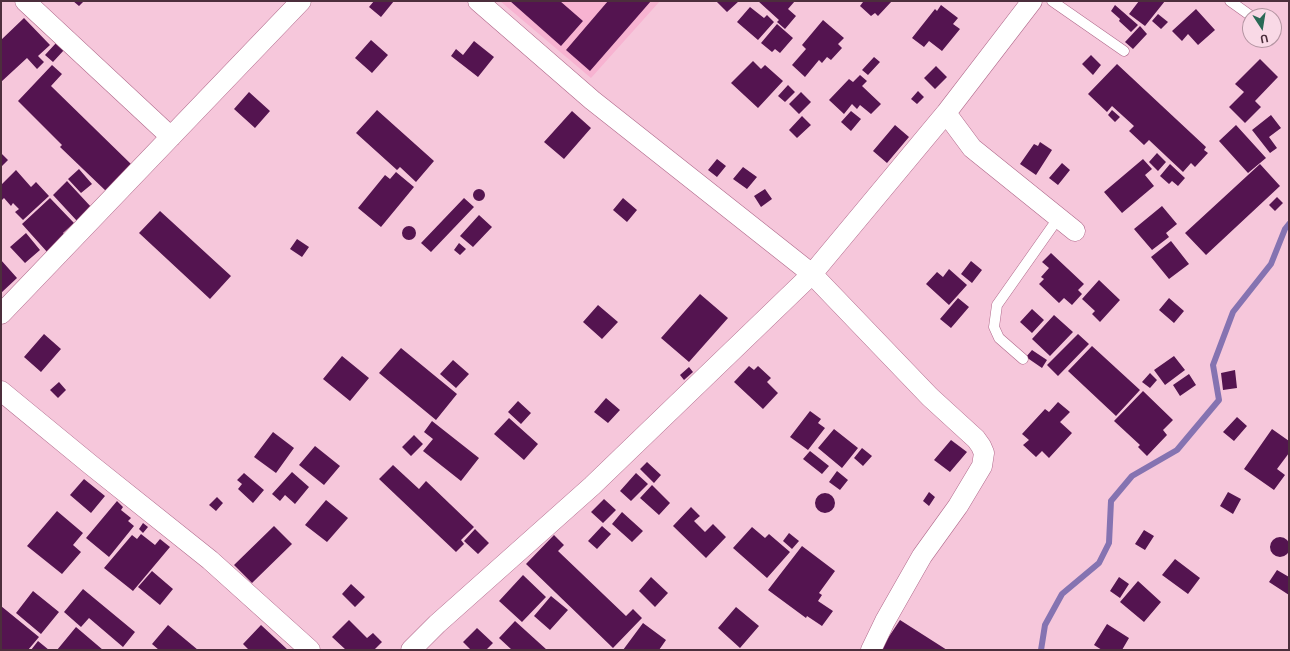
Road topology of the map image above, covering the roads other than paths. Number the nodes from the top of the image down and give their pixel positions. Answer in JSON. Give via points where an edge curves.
{"nodes":[{"id":1,"x":25,"y":1,"type":"edge"},
{"id":2,"x":302,"y":1,"type":"edge"},
{"id":3,"x":478,"y":1,"type":"edge"},
{"id":4,"x":1032,"y":1,"type":"edge"},
{"id":5,"x":1052,"y":1,"type":"edge"},
{"id":6,"x":1230,"y":1,"type":"edge"},
{"id":7,"x":1242,"y":10,"type":"edge"},
{"id":8,"x":1124,"y":51,"type":"dead end"},
{"id":9,"x":946,"y":113,"type":"junction"},
{"id":10,"x":171,"y":137,"type":"junction"},
{"id":11,"x":1059,"y":217,"type":"junction"},
{"id":12,"x":1075,"y":231,"type":"dead end"},
{"id":13,"x":812,"y":274,"type":"junction"},
{"id":14,"x":1,"y":314,"type":"edge"},
{"id":15,"x":1022,"y":359,"type":"dead end"},
{"id":16,"x":1,"y":391,"type":"edge"},
{"id":17,"x":310,"y":650,"type":"edge"},
{"id":18,"x":411,"y":650,"type":"edge"},
{"id":19,"x":871,"y":650,"type":"edge"}],
"edges":[{"from":1,"to":10,"type":"street"},
{"from":2,"to":10,"type":"street"},
{"from":3,"to":13,"type":"street","via":[[592,100]]},
{"from":4,"to":9,"type":"street"},
{"from":5,"to":8,"type":"lane"},
{"from":6,"to":7,"type":"lane"},
{"from":9,"to":11,"type":"street","via":[[972,148]]},
{"from":9,"to":13,"type":"street"},
{"from":10,"to":14,"type":"street"},
{"from":11,"to":12,"type":"street"},
{"from":11,"to":15,"type":"lane","via":[[996,305],[994,327],[999,338]]},
{"from":13,"to":18,"type":"street","via":[[592,486]]},
{"from":13,"to":19,"type":"street","via":[[930,397],[976,439],[984,453],[982,466],[958,506],[922,556]]},
{"from":16,"to":17,"type":"street","via":[[210,560]]}]}
